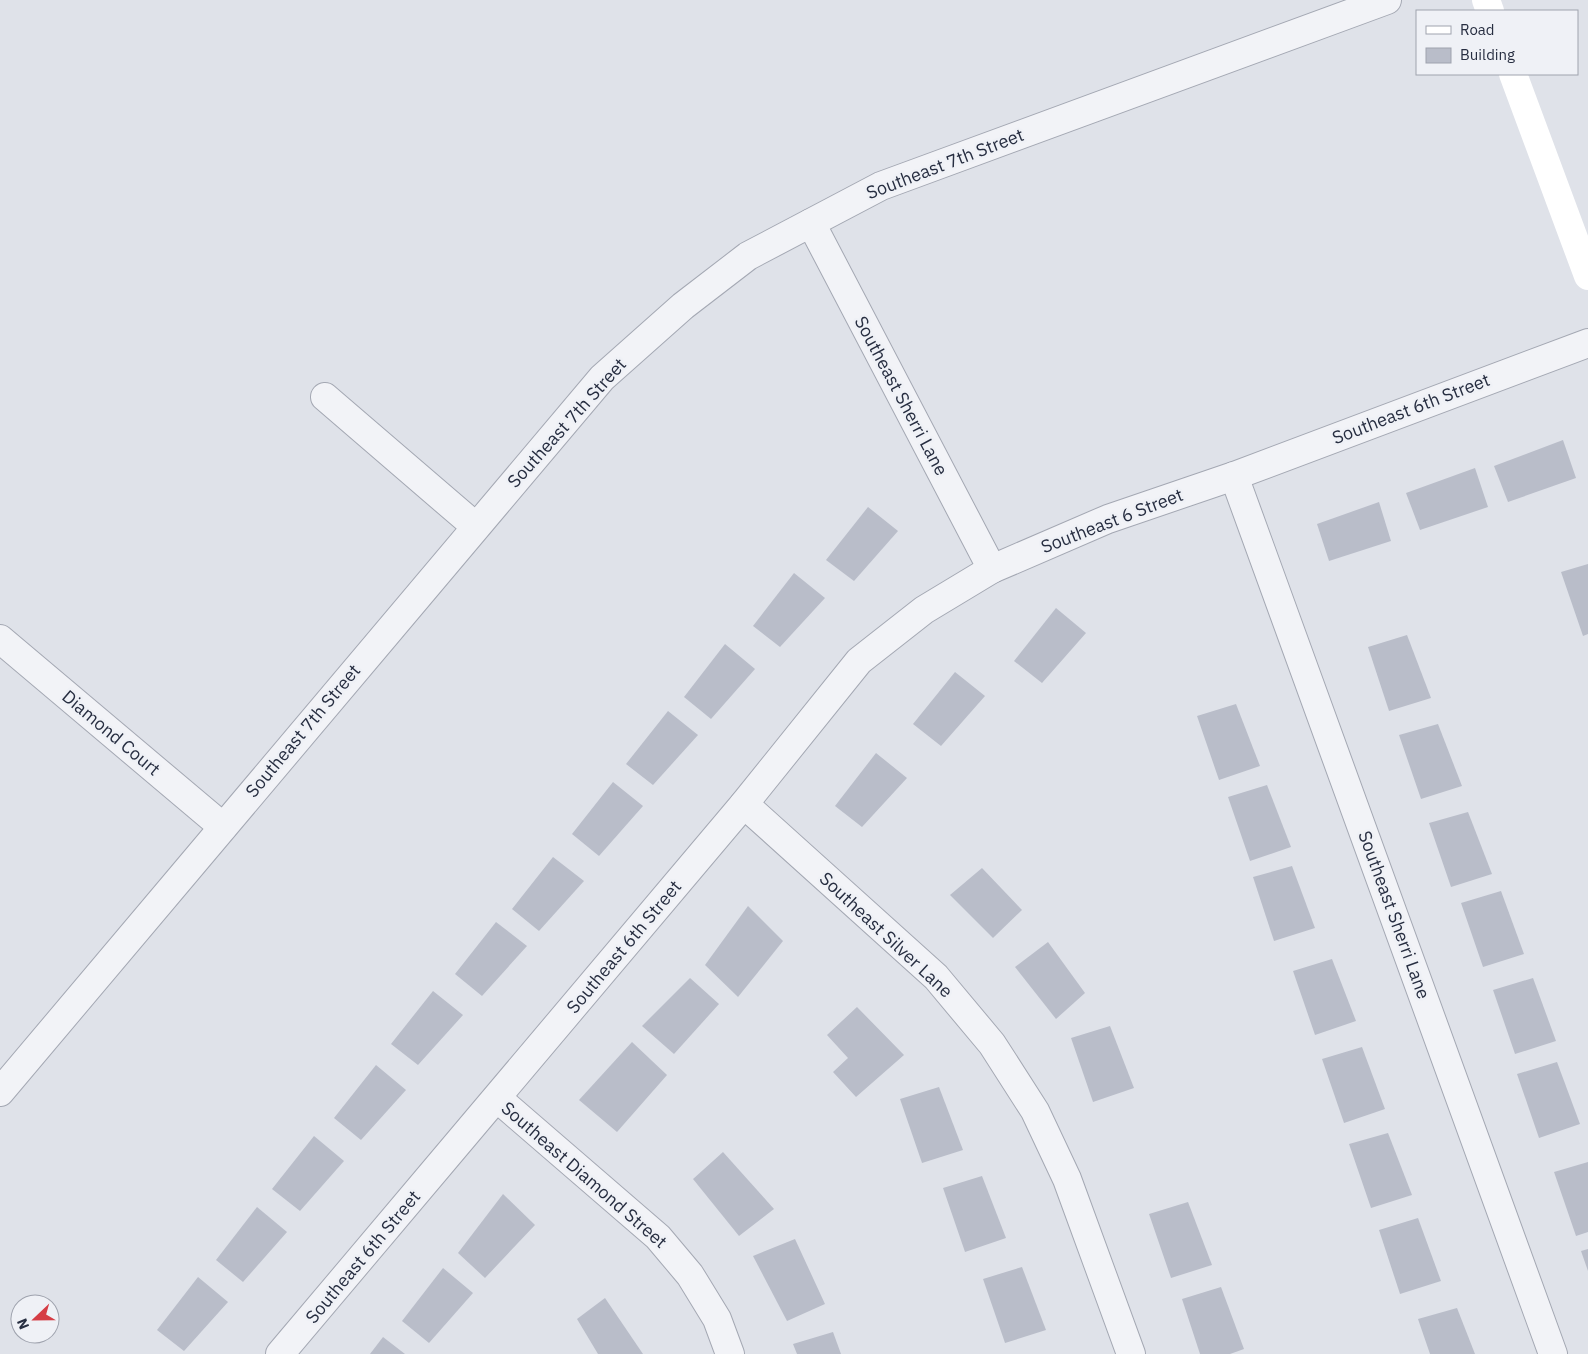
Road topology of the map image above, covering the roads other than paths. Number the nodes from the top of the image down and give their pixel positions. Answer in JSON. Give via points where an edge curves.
{"nodes":[{"id":1,"x":1387,"y":0,"type":"edge"},
{"id":2,"x":1513,"y":75,"type":"edge"},
{"id":3,"x":811,"y":223,"type":"junction"},
{"id":4,"x":1588,"y":276,"type":"edge"},
{"id":5,"x":1588,"y":343,"type":"edge"},
{"id":6,"x":326,"y":397,"type":"dead end"},
{"id":7,"x":1234,"y":476,"type":"junction"},
{"id":8,"x":475,"y":526,"type":"junction"},
{"id":9,"x":992,"y":569,"type":"junction"},
{"id":10,"x":0,"y":639,"type":"edge"},
{"id":11,"x":744,"y":804,"type":"junction"},
{"id":12,"x":223,"y":827,"type":"junction"},
{"id":13,"x":0,"y":1092,"type":"edge"},
{"id":14,"x":497,"y":1098,"type":"junction"},
{"id":15,"x":280,"y":1354,"type":"edge"},
{"id":16,"x":730,"y":1354,"type":"edge"},
{"id":17,"x":1131,"y":1354,"type":"edge"},
{"id":18,"x":1553,"y":1354,"type":"edge"}],
"edges":[{"from":1,"to":3,"type":"street","name":"Southeast 7th Street","via":[[881,186]]},
{"from":2,"to":4,"type":"main road"},
{"from":3,"to":8,"type":"street","name":"Southeast 7th Street","via":[[748,256],[683,306],[605,375]]},
{"from":3,"to":9,"type":"street","name":"Southeast Sherri Lane"},
{"from":5,"to":7,"type":"street","name":"Southeast 6th Street"},
{"from":6,"to":8,"type":"street"},
{"from":7,"to":9,"type":"street","name":"Southeast 6 Street","via":[[1108,519]]},
{"from":7,"to":18,"type":"street","name":"Southeast Sherri Lane"},
{"from":8,"to":12,"type":"street","name":"Southeast 7th Street"},
{"from":9,"to":11,"type":"street","name":"Southeast 6th Street","via":[[924,610],[859,660]]},
{"from":10,"to":12,"type":"street","name":"Diamond Court"},
{"from":11,"to":14,"type":"street","name":"Southeast 6th Street"},
{"from":11,"to":17,"type":"street","name":"Southeast Silver Lane","via":[[936,977],[992,1044],[1036,1111],[1067,1179]]},
{"from":12,"to":13,"type":"street","name":"Southeast 7th Street"},
{"from":14,"to":15,"type":"street","name":"Southeast 6th Street"},
{"from":14,"to":16,"type":"street","name":"Southeast Diamond Street","via":[[658,1237],[690,1275],[717,1319]]}]}
